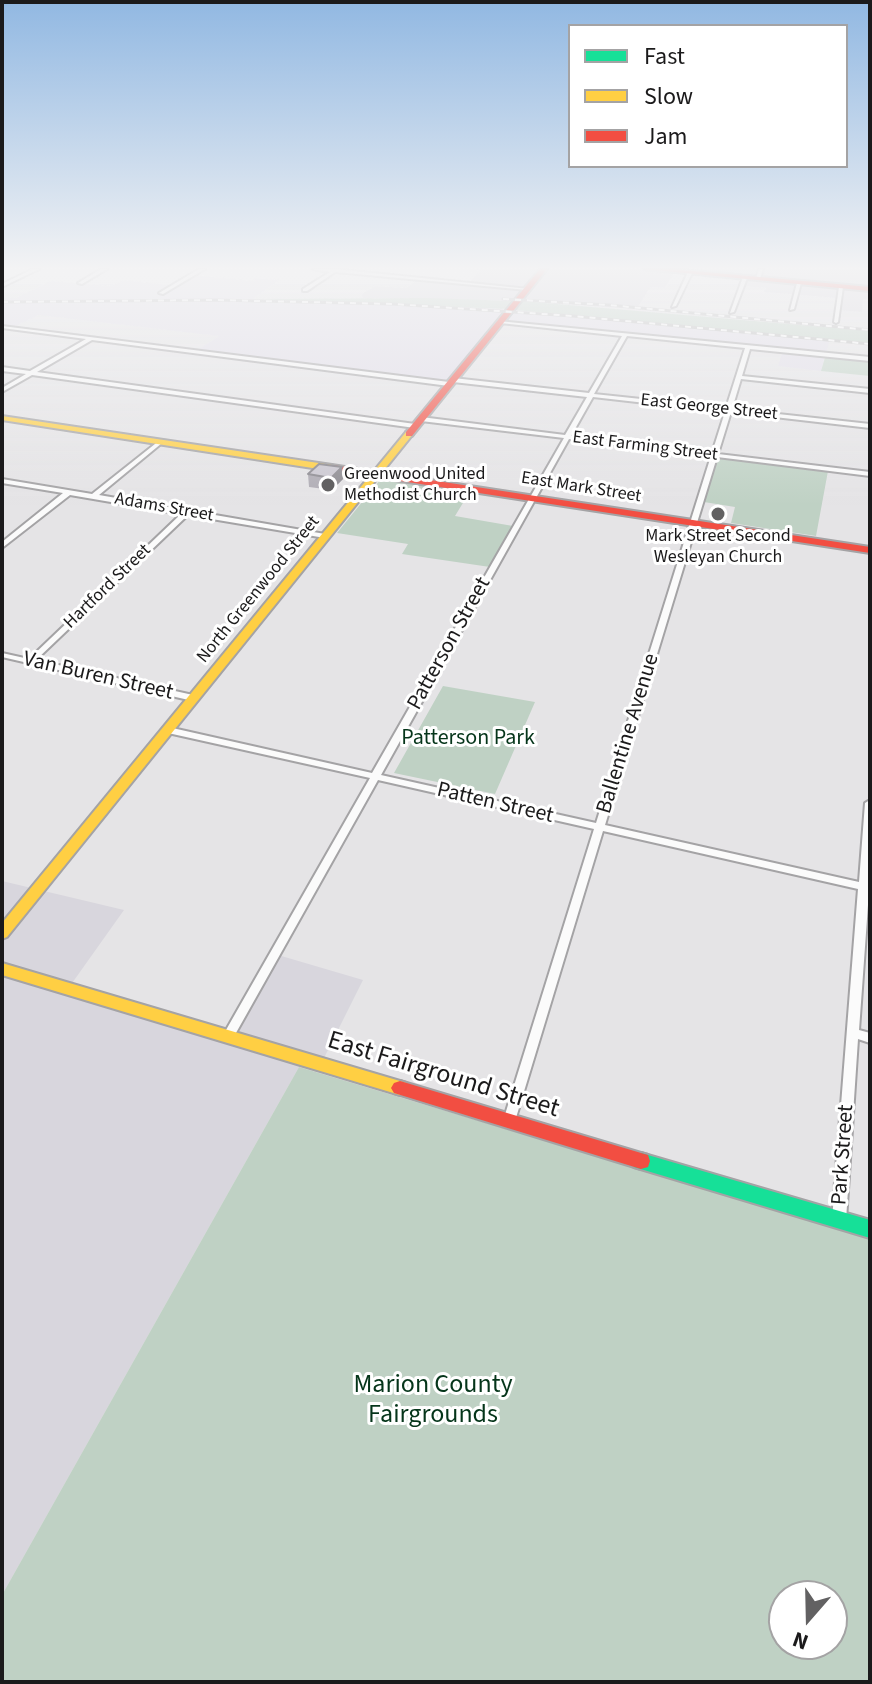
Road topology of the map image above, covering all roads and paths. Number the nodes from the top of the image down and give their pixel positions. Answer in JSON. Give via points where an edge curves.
{"nodes":[{"id":1,"x":748,"y":347,"type":"edge"},
{"id":2,"x":75,"y":348,"type":"edge"},
{"id":3,"x":170,"y":348,"type":"edge"},
{"id":4,"x":479,"y":348,"type":"edge"},
{"id":5,"x":618,"y":348,"type":"edge"},
{"id":6,"x":754,"y":348,"type":"edge"},
{"id":7,"x":870,"y":359,"type":"edge"},
{"id":8,"x":2,"y":369,"type":"edge"},
{"id":9,"x":30,"y":373,"type":"junction"},
{"id":10,"x":739,"y":377,"type":"junction"},
{"id":11,"x":451,"y":382,"type":"junction"},
{"id":12,"x":2,"y":390,"type":"edge"},
{"id":13,"x":870,"y":391,"type":"edge"},
{"id":14,"x":591,"y":395,"type":"junction"},
{"id":15,"x":729,"y":411,"type":"junction"},
{"id":16,"x":2,"y":418,"type":"edge"},
{"id":17,"x":418,"y":423,"type":"junction"},
{"id":18,"x":870,"y":426,"type":"edge"},
{"id":19,"x":567,"y":437,"type":"junction"},
{"id":20,"x":160,"y":442,"type":"junction"},
{"id":21,"x":715,"y":455,"type":"junction"},
{"id":22,"x":376,"y":474,"type":"junction"},
{"id":23,"x":870,"y":474,"type":"edge"},
{"id":24,"x":2,"y":481,"type":"edge"},
{"id":25,"x":69,"y":492,"type":"junction"},
{"id":26,"x":94,"y":496,"type":"junction"},
{"id":27,"x":533,"y":499,"type":"junction"},
{"id":28,"x":187,"y":512,"type":"junction"},
{"id":29,"x":694,"y":523,"type":"junction"},
{"id":30,"x":325,"y":536,"type":"junction"},
{"id":31,"x":2,"y":546,"type":"edge"},
{"id":32,"x":870,"y":550,"type":"edge"},
{"id":33,"x":2,"y":655,"type":"edge"},
{"id":34,"x":30,"y":662,"type":"junction"},
{"id":35,"x":193,"y":698,"type":"junction"},
{"id":36,"x":168,"y":730,"type":"junction"},
{"id":37,"x":376,"y":777,"type":"junction"},
{"id":38,"x":870,"y":803,"type":"edge"},
{"id":39,"x":600,"y":827,"type":"junction"},
{"id":40,"x":867,"y":887,"type":"edge"},
{"id":41,"x":2,"y":933,"type":"edge"},
{"id":42,"x":2,"y":969,"type":"edge"},
{"id":43,"x":854,"y":1033,"type":"junction"},
{"id":44,"x":228,"y":1037,"type":"junction"},
{"id":45,"x":870,"y":1038,"type":"edge"},
{"id":46,"x":509,"y":1121,"type":"junction"},
{"id":47,"x":839,"y":1220,"type":"junction"},
{"id":48,"x":870,"y":1229,"type":"edge"}],
"edges":[{"from":1,"to":10,"type":"street","name":"Ballentine Avenue"},
{"from":2,"to":9,"type":"street"},
{"from":3,"to":11,"type":"street","name":"East George Street"},
{"from":4,"to":11,"type":"street","name":"North Greenwood Street"},
{"from":5,"to":14,"type":"street","name":"Patterson Street"},
{"from":6,"to":7,"type":"street"},
{"from":8,"to":9,"type":"street","name":"East Farming Street"},
{"from":9,"to":12,"type":"street"},
{"from":9,"to":17,"type":"street","name":"East Farming Street"},
{"from":10,"to":13,"type":"street"},
{"from":10,"to":15,"type":"street","name":"Ballentine Avenue"},
{"from":11,"to":14,"type":"street","name":"East George Street"},
{"from":11,"to":17,"type":"street","name":"North Greenwood Street"},
{"from":14,"to":15,"type":"street","name":"East George Street"},
{"from":14,"to":19,"type":"street","name":"Patterson Street"},
{"from":15,"to":18,"type":"street","name":"East George Street"},
{"from":15,"to":21,"type":"street","name":"Ballentine Avenue"},
{"from":16,"to":20,"type":"street","name":"East Mark Street"},
{"from":17,"to":19,"type":"street","name":"East Farming Street"},
{"from":17,"to":22,"type":"street","name":"North Greenwood Street"},
{"from":19,"to":21,"type":"street","name":"East Farming Street"},
{"from":19,"to":27,"type":"street","name":"Patterson Street"},
{"from":20,"to":22,"type":"street","name":"East Mark Street"},
{"from":20,"to":26,"type":"street"},
{"from":21,"to":23,"type":"street","name":"East Farming Street"},
{"from":21,"to":29,"type":"street","name":"Ballentine Avenue"},
{"from":22,"to":27,"type":"street","name":"East Mark Street"},
{"from":22,"to":30,"type":"street","name":"North Greenwood Street"},
{"from":24,"to":25,"type":"street","name":"Adams Street"},
{"from":25,"to":26,"type":"street","name":"Adams Street"},
{"from":25,"to":31,"type":"street"},
{"from":26,"to":28,"type":"street","name":"Adams Street"},
{"from":27,"to":29,"type":"street","name":"East Mark Street"},
{"from":27,"to":37,"type":"street","name":"Patterson Street"},
{"from":28,"to":30,"type":"street","name":"Adams Street"},
{"from":28,"to":34,"type":"street","name":"Hartford Street"},
{"from":29,"to":32,"type":"street","name":"East Mark Street"},
{"from":29,"to":39,"type":"street","name":"Ballentine Avenue"},
{"from":30,"to":35,"type":"street","name":"North Greenwood Street"},
{"from":33,"to":34,"type":"street","name":"Van Buren Street"},
{"from":34,"to":35,"type":"street","name":"Van Buren Street"},
{"from":35,"to":36,"type":"street","name":"North Greenwood Street"},
{"from":36,"to":37,"type":"street","name":"Patten Street"},
{"from":36,"to":41,"type":"street","name":"North Greenwood Street"},
{"from":37,"to":39,"type":"street","name":"Patten Street"},
{"from":37,"to":44,"type":"street","name":"Patterson Street"},
{"from":38,"to":40,"type":"street","name":"Park Street"},
{"from":39,"to":40,"type":"street","name":"Patten Street"},
{"from":39,"to":46,"type":"street","name":"Ballentine Avenue"},
{"from":40,"to":43,"type":"street","name":"Park Street"},
{"from":42,"to":44,"type":"street","name":"East Fairground Street"},
{"from":43,"to":45,"type":"street"},
{"from":43,"to":47,"type":"street","name":"Park Street"},
{"from":44,"to":46,"type":"street","name":"East Fairground Street"},
{"from":46,"to":47,"type":"street","name":"East Fairground Street"},
{"from":47,"to":48,"type":"street","name":"East Fairground Street"}]}
